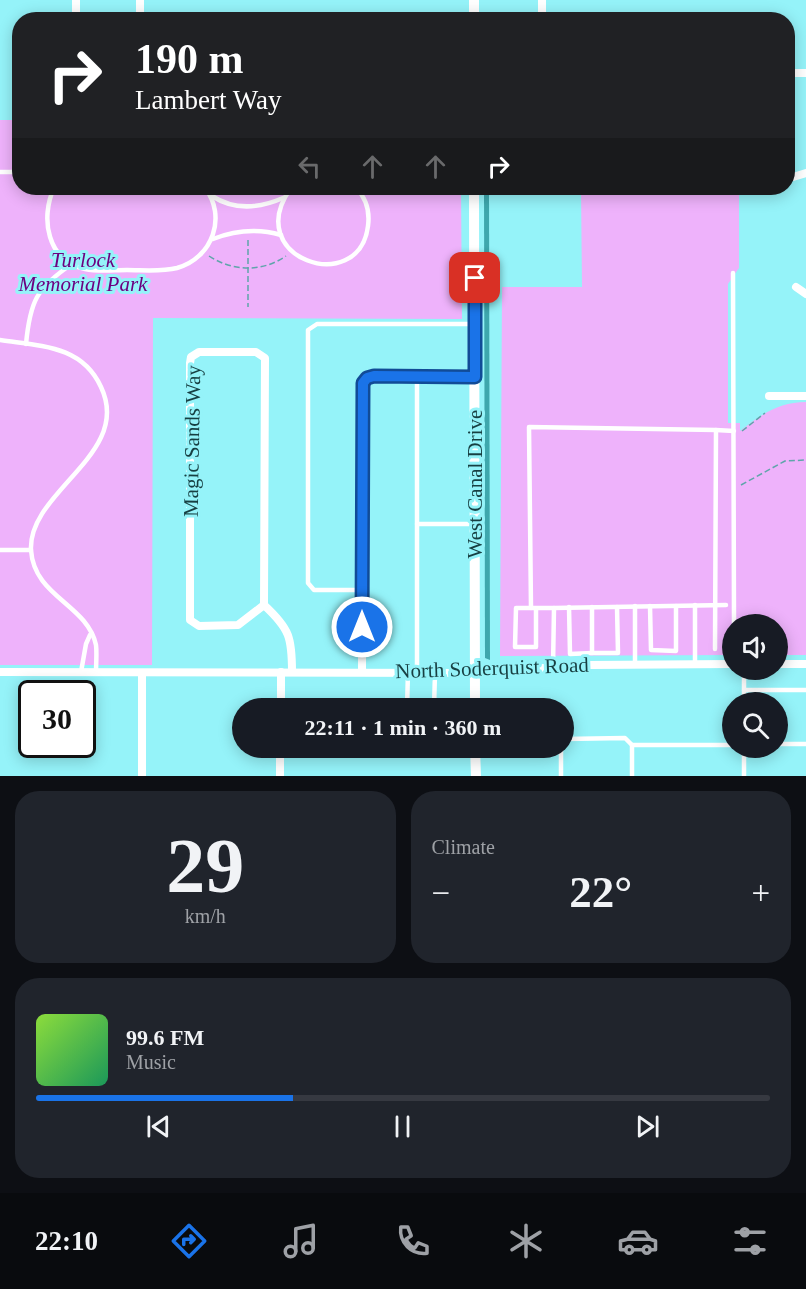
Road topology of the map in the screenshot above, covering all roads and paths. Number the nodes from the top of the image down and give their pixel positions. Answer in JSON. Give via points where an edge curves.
{"nodes":[{"id":1,"x":52,"y":195,"type":"edge"},
{"id":2,"x":286,"y":195,"type":"edge"},
{"id":3,"x":361,"y":195,"type":"edge"},
{"id":4,"x":474,"y":195,"type":"edge"},
{"id":5,"x":212,"y":196,"type":"joint"},
{"id":6,"x":248,"y":197,"type":"joint"},
{"id":7,"x":284,"y":198,"type":"junction"},
{"id":8,"x":251,"y":200,"type":"dead end"},
{"id":9,"x":244,"y":201,"type":"dead end"},
{"id":10,"x":281,"y":235,"type":"junction"},
{"id":11,"x":213,"y":239,"type":"junction"},
{"id":12,"x":248,"y":240,"type":"dead end"},
{"id":13,"x":208,"y":255,"type":"dead end"},
{"id":14,"x":287,"y":255,"type":"dead end"},
{"id":15,"x":72,"y":264,"type":"junction"},
{"id":16,"x":248,"y":268,"type":"junction"},
{"id":17,"x":733,"y":273,"type":"dead end"},
{"id":18,"x":796,"y":287,"type":"dead end"},
{"id":19,"x":806,"y":294,"type":"edge"},
{"id":20,"x":248,"y":307,"type":"dead end"},
{"id":21,"x":475,"y":324,"type":"junction"},
{"id":22,"x":0,"y":340,"type":"edge"},
{"id":23,"x":26,"y":344,"type":"junction"},
{"id":24,"x":417,"y":377,"type":"junction"},
{"id":25,"x":475,"y":377,"type":"junction"},
{"id":26,"x":769,"y":396,"type":"dead end"},
{"id":27,"x":806,"y":396,"type":"edge"},
{"id":28,"x":765,"y":413,"type":"dead end"},
{"id":29,"x":716,"y":430,"type":"junction"},
{"id":30,"x":734,"y":431,"type":"junction"},
{"id":31,"x":741,"y":432,"type":"dead end"},
{"id":32,"x":806,"y":460,"type":"edge"},
{"id":33,"x":741,"y":474,"type":"dead end"},
{"id":34,"x":417,"y":524,"type":"junction"},
{"id":35,"x":475,"y":524,"type":"junction"},
{"id":36,"x":0,"y":550,"type":"edge"},
{"id":37,"x":32,"y":550,"type":"junction"},
{"id":38,"x":362,"y":590,"type":"junction"},
{"id":39,"x":264,"y":605,"type":"junction"},
{"id":40,"x":695,"y":605,"type":"junction"},
{"id":41,"x":715,"y":605,"type":"junction"},
{"id":42,"x":726,"y":605,"type":"dead end"},
{"id":43,"x":635,"y":606,"type":"junction"},
{"id":44,"x":650,"y":606,"type":"junction"},
{"id":45,"x":676,"y":606,"type":"junction"},
{"id":46,"x":568,"y":607,"type":"junction"},
{"id":47,"x":592,"y":607,"type":"junction"},
{"id":48,"x":617,"y":607,"type":"junction"},
{"id":49,"x":533,"y":608,"type":"junction"},
{"id":50,"x":554,"y":608,"type":"junction"},
{"id":51,"x":734,"y":614,"type":"edge"},
{"id":52,"x":90,"y":635,"type":"junction"},
{"id":53,"x":715,"y":649,"type":"dead end"},
{"id":54,"x":592,"y":654,"type":"junction"},
{"id":55,"x":635,"y":664,"type":"junction"},
{"id":56,"x":694,"y":664,"type":"junction"},
{"id":57,"x":722,"y":664,"type":"edge"},
{"id":58,"x":788,"y":664,"type":"edge"},
{"id":59,"x":806,"y":664,"type":"edge"},
{"id":60,"x":553,"y":667,"type":"junction"},
{"id":61,"x":0,"y":672,"type":"edge"},
{"id":62,"x":81,"y":672,"type":"junction"},
{"id":63,"x":96,"y":672,"type":"junction"},
{"id":64,"x":281,"y":672,"type":"junction"},
{"id":65,"x":292,"y":672,"type":"junction"},
{"id":66,"x":362,"y":672,"type":"junction"},
{"id":67,"x":413,"y":672,"type":"junction"},
{"id":68,"x":142,"y":673,"type":"junction"},
{"id":69,"x":435,"y":673,"type":"junction"},
{"id":70,"x":475,"y":673,"type":"junction"},
{"id":71,"x":744,"y":680,"type":"edge"},
{"id":72,"x":744,"y":690,"type":"joint"},
{"id":73,"x":806,"y":690,"type":"edge"},
{"id":74,"x":280,"y":698,"type":"edge"},
{"id":75,"x":409,"y":698,"type":"edge"},
{"id":76,"x":434,"y":698,"type":"edge"},
{"id":77,"x":475,"y":698,"type":"edge"},
{"id":78,"x":574,"y":739,"type":"edge"},
{"id":79,"x":788,"y":744,"type":"edge"},
{"id":80,"x":806,"y":744,"type":"edge"},
{"id":81,"x":632,"y":745,"type":"junction"},
{"id":82,"x":722,"y":745,"type":"edge"},
{"id":83,"x":280,"y":758,"type":"edge"},
{"id":84,"x":476,"y":758,"type":"edge"},
{"id":85,"x":561,"y":758,"type":"edge"},
{"id":86,"x":744,"y":758,"type":"edge"},
{"id":87,"x":142,"y":776,"type":"edge"},
{"id":88,"x":280,"y":776,"type":"edge"},
{"id":89,"x":476,"y":776,"type":"edge"},
{"id":90,"x":561,"y":776,"type":"edge"},
{"id":91,"x":632,"y":776,"type":"edge"},
{"id":92,"x":744,"y":776,"type":"edge"}],
"edges":[{"from":1,"to":15,"type":"lane","via":[[48,231],[57,251]]},
{"from":2,"to":7,"type":"lane"},
{"from":3,"to":10,"type":"lane","via":[[369,218],[362,244],[353,254],[335,263],[316,264],[291,251]]},
{"from":4,"to":21,"type":"street","name":"West Canal Drive"},
{"from":5,"to":7,"type":"lane","via":[[246,207]]},
{"from":5,"to":11,"type":"lane","via":[[216,219]]},
{"from":6,"to":8,"type":"path"},
{"from":6,"to":9,"type":"path"},
{"from":7,"to":10,"type":"lane","via":[[278,216]]},
{"from":10,"to":11,"type":"lane","via":[[237,231]]},
{"from":11,"to":15,"type":"lane","via":[[193,261],[164,270],[99,270]]},
{"from":12,"to":16,"type":"path"},
{"from":13,"to":16,"type":"path","via":[[225,264]]},
{"from":14,"to":16,"type":"path","via":[[268,265]]},
{"from":15,"to":23,"type":"lane","via":[[46,282],[37,294],[31,307]]},
{"from":16,"to":20,"type":"path"},
{"from":17,"to":30,"type":"lane"},
{"from":18,"to":19,"type":"street"},
{"from":21,"to":25,"type":"street","name":"West Canal Drive"},
{"from":21,"to":38,"type":"lane","via":[[317,324],[308,330],[308,583],[314,590]]},
{"from":22,"to":23,"type":"lane"},
{"from":23,"to":37,"type":"lane","via":[[74,354],[87,365],[104,392],[106,411],[90,458],[41,513],[33,528]]},
{"from":24,"to":25,"type":"street"},
{"from":24,"to":34,"type":"lane"},
{"from":24,"to":38,"type":"street","via":[[371,377],[362,386]]},
{"from":25,"to":35,"type":"street","name":"West Canal Drive"},
{"from":26,"to":27,"type":"street"},
{"from":28,"to":31,"type":"path"},
{"from":29,"to":30,"type":"lane"},
{"from":29,"to":41,"type":"lane"},
{"from":29,"to":49,"type":"lane","via":[[529,427]]},
{"from":30,"to":51,"type":"lane"},
{"from":32,"to":33,"type":"path","via":[[785,461],[741,485]]},
{"from":34,"to":35,"type":"lane"},
{"from":34,"to":67,"type":"lane"},
{"from":35,"to":70,"type":"street","name":"West Canal Drive"},
{"from":36,"to":37,"type":"lane"},
{"from":37,"to":52,"type":"lane","via":[[32,562],[44,584],[85,624]]},
{"from":38,"to":66,"type":"street"},
{"from":39,"to":39,"type":"street","name":"Magic Sands Way","via":[[265,358],[256,352],[199,352],[191,357],[190,363],[190,620],[199,626],[235,626]]},
{"from":39,"to":65,"type":"street","via":[[288,631]]},
{"from":40,"to":41,"type":"lane"},
{"from":40,"to":45,"type":"lane"},
{"from":40,"to":56,"type":"lane"},
{"from":41,"to":42,"type":"lane"},
{"from":41,"to":53,"type":"lane"},
{"from":43,"to":44,"type":"lane"},
{"from":43,"to":48,"type":"lane"},
{"from":43,"to":55,"type":"lane"},
{"from":44,"to":45,"type":"lane"},
{"from":44,"to":45,"type":"lane","via":[[651,650],[676,651]]},
{"from":46,"to":47,"type":"lane"},
{"from":46,"to":50,"type":"lane"},
{"from":46,"to":54,"type":"lane","via":[[570,654]]},
{"from":47,"to":48,"type":"lane"},
{"from":47,"to":54,"type":"lane"},
{"from":48,"to":54,"type":"lane","via":[[618,653]]},
{"from":49,"to":49,"type":"lane","via":[[516,608],[515,647],[536,647]]},
{"from":49,"to":50,"type":"lane"},
{"from":50,"to":60,"type":"lane"},
{"from":52,"to":62,"type":"lane"},
{"from":52,"to":63,"type":"lane","via":[[96,644]]},
{"from":55,"to":56,"type":"street","name":"North Soderquist Road"},
{"from":55,"to":60,"type":"street","name":"North Soderquist Road"},
{"from":56,"to":57,"type":"street","name":"North Soderquist Road"},
{"from":58,"to":59,"type":"street"},
{"from":60,"to":70,"type":"street","name":"North Soderquist Road"},
{"from":61,"to":62,"type":"street","name":"North Soderquist Road"},
{"from":62,"to":63,"type":"street","name":"North Soderquist Road"},
{"from":63,"to":68,"type":"street","name":"North Soderquist Road"},
{"from":64,"to":65,"type":"street","name":"North Soderquist Road"},
{"from":64,"to":68,"type":"street","name":"North Soderquist Road"},
{"from":64,"to":74,"type":"street"},
{"from":65,"to":66,"type":"street","name":"North Soderquist Road"},
{"from":66,"to":67,"type":"street","name":"North Soderquist Road"},
{"from":67,"to":69,"type":"street","name":"North Soderquist Road"},
{"from":67,"to":75,"type":"lane"},
{"from":68,"to":87,"type":"street"},
{"from":69,"to":70,"type":"street","name":"North Soderquist Road"},
{"from":69,"to":76,"type":"lane"},
{"from":70,"to":77,"type":"street","name":"West Canal Drive"},
{"from":71,"to":72,"type":"lane"},
{"from":72,"to":73,"type":"lane"},
{"from":78,"to":81,"type":"lane","via":[[625,738]]},
{"from":79,"to":80,"type":"lane"},
{"from":81,"to":82,"type":"lane"},
{"from":81,"to":91,"type":"lane"},
{"from":83,"to":88,"type":"street"},
{"from":84,"to":89,"type":"street"},
{"from":85,"to":90,"type":"lane"},
{"from":86,"to":92,"type":"lane"}]}
